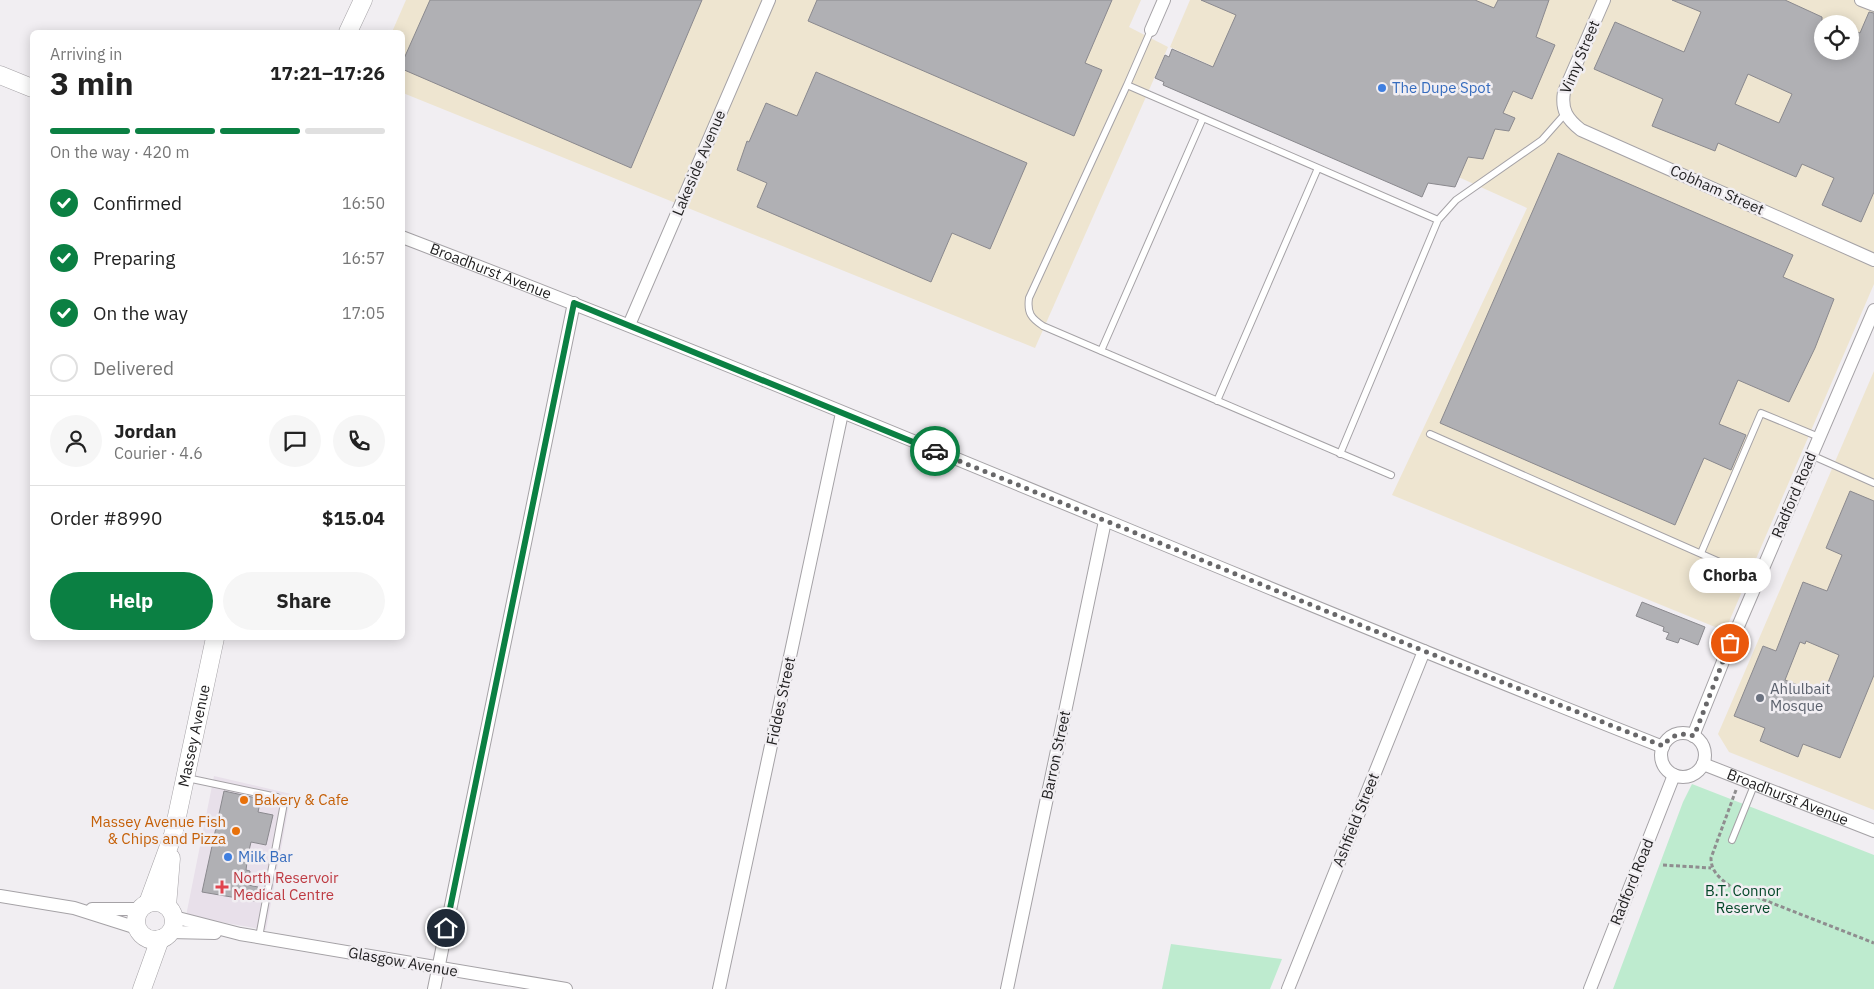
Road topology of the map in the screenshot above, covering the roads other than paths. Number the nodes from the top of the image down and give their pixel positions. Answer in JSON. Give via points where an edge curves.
{"nodes":[{"id":1,"x":363,"y":0,"type":"edge"},
{"id":2,"x":769,"y":0,"type":"edge"},
{"id":3,"x":1164,"y":0,"type":"edge"},
{"id":4,"x":1604,"y":0,"type":"edge"},
{"id":5,"x":1861,"y":0,"type":"edge"},
{"id":6,"x":1874,"y":6,"type":"edge"},
{"id":7,"x":349,"y":30,"type":"edge"},
{"id":8,"x":1151,"y":30,"type":"joint"},
{"id":9,"x":0,"y":75,"type":"edge"},
{"id":10,"x":1127,"y":85,"type":"junction"},
{"id":11,"x":30,"y":87,"type":"edge"},
{"id":12,"x":1565,"y":114,"type":"junction"},
{"id":13,"x":1203,"y":118,"type":"junction"},
{"id":14,"x":1318,"y":168,"type":"junction"},
{"id":15,"x":1438,"y":220,"type":"junction"},
{"id":16,"x":405,"y":239,"type":"edge"},
{"id":17,"x":1874,"y":260,"type":"edge"},
{"id":18,"x":574,"y":303,"type":"junction"},
{"id":19,"x":1874,"y":310,"type":"edge"},
{"id":20,"x":629,"y":325,"type":"junction"},
{"id":21,"x":1101,"y":351,"type":"junction"},
{"id":22,"x":1217,"y":401,"type":"junction"},
{"id":23,"x":842,"y":413,"type":"junction"},
{"id":24,"x":1430,"y":434,"type":"dead end"},
{"id":25,"x":1819,"y":437,"type":"junction"},
{"id":26,"x":1340,"y":454,"type":"junction"},
{"id":27,"x":1811,"y":455,"type":"junction"},
{"id":28,"x":1390,"y":475,"type":"dead end"},
{"id":29,"x":1874,"y":483,"type":"edge"},
{"id":30,"x":1105,"y":521,"type":"junction"},
{"id":31,"x":1701,"y":553,"type":"junction"},
{"id":32,"x":1758,"y":579,"type":"junction"},
{"id":33,"x":215,"y":640,"type":"edge"},
{"id":34,"x":1424,"y":651,"type":"junction"},
{"id":35,"x":1694,"y":736,"type":"junction"},
{"id":36,"x":1663,"y":746,"type":"junction"},
{"id":37,"x":1703,"y":764,"type":"junction"},
{"id":38,"x":1674,"y":775,"type":"junction"},
{"id":39,"x":186,"y":777,"type":"junction"},
{"id":40,"x":1755,"y":784,"type":"junction"},
{"id":41,"x":1874,"y":831,"type":"edge"},
{"id":42,"x":173,"y":835,"type":"junction"},
{"id":43,"x":1732,"y":840,"type":"dead end"},
{"id":44,"x":0,"y":896,"type":"edge"},
{"id":45,"x":144,"y":906,"type":"junction"},
{"id":46,"x":74,"y":908,"type":"junction"},
{"id":47,"x":168,"y":924,"type":"junction"},
{"id":48,"x":139,"y":931,"type":"junction"},
{"id":49,"x":259,"y":937,"type":"junction"},
{"id":50,"x":438,"y":968,"type":"junction"},
{"id":51,"x":142,"y":988,"type":"edge"},
{"id":52,"x":434,"y":989,"type":"edge"},
{"id":53,"x":566,"y":989,"type":"edge"},
{"id":54,"x":719,"y":989,"type":"edge"},
{"id":55,"x":1008,"y":989,"type":"edge"},
{"id":56,"x":1288,"y":989,"type":"edge"},
{"id":57,"x":1590,"y":989,"type":"edge"}],
"edges":[{"from":1,"to":7,"type":"street"},
{"from":2,"to":20,"type":"street","name":"Lakeside Avenue"},
{"from":3,"to":8,"type":"street"},
{"from":4,"to":12,"type":"street","name":"Vimy Street","via":[[1564,92],[1562,105]]},
{"from":5,"to":6,"type":"street"},
{"from":8,"to":10,"type":"lane"},
{"from":9,"to":11,"type":"street"},
{"from":10,"to":13,"type":"lane"},
{"from":10,"to":21,"type":"lane","via":[[1028,298],[1031,317],[1043,326]]},
{"from":12,"to":15,"type":"lane","via":[[1542,140],[1456,200]]},
{"from":12,"to":17,"type":"street","name":"Cobham Street","via":[[1580,130]]},
{"from":13,"to":14,"type":"lane"},
{"from":13,"to":21,"type":"lane"},
{"from":14,"to":15,"type":"lane"},
{"from":14,"to":22,"type":"lane"},
{"from":15,"to":26,"type":"lane"},
{"from":16,"to":18,"type":"street","name":"Broadhurst Avenue"},
{"from":18,"to":20,"type":"street","name":"Broadhurst Avenue"},
{"from":18,"to":50,"type":"street"},
{"from":19,"to":25,"type":"street","name":"Radford Road"},
{"from":20,"to":23,"type":"street","name":"Broadhurst Avenue"},
{"from":21,"to":22,"type":"lane"},
{"from":22,"to":26,"type":"lane"},
{"from":23,"to":30,"type":"street","name":"Broadhurst Avenue"},
{"from":23,"to":54,"type":"street","name":"Fiddes Street"},
{"from":24,"to":31,"type":"lane"},
{"from":25,"to":27,"type":"street","name":"Radford Road"},
{"from":25,"to":31,"type":"lane","via":[[1761,413]]},
{"from":26,"to":28,"type":"lane"},
{"from":27,"to":29,"type":"lane"},
{"from":27,"to":32,"type":"street","name":"Radford Road"},
{"from":30,"to":34,"type":"street","name":"Broadhurst Avenue"},
{"from":30,"to":55,"type":"street","name":"Barron Street"},
{"from":31,"to":32,"type":"lane"},
{"from":32,"to":35,"type":"street","name":"Radford Road"},
{"from":33,"to":39,"type":"street","name":"Massey Avenue"},
{"from":34,"to":36,"type":"street","name":"Broadhurst Avenue"},
{"from":34,"to":56,"type":"street","name":"Ashfield Street"},
{"from":35,"to":36,"type":"street","via":[[1673,736]]},
{"from":35,"to":37,"type":"street","via":[[1704,751]]},
{"from":36,"to":38,"type":"street","via":[[1664,766]]},
{"from":37,"to":38,"type":"street","via":[[1694,774]]},
{"from":37,"to":40,"type":"street","name":"Broadhurst Avenue"},
{"from":38,"to":57,"type":"street","name":"Radford Road"},
{"from":39,"to":42,"type":"street","name":"Massey Avenue"},
{"from":39,"to":49,"type":"lane","via":[[278,797],[284,803]]},
{"from":40,"to":41,"type":"street","name":"Broadhurst Avenue"},
{"from":40,"to":43,"type":"lane"},
{"from":42,"to":45,"type":"street","name":"Massey Avenue"},
{"from":42,"to":47,"type":"street","name":"Massey Avenue"},
{"from":44,"to":46,"type":"street"},
{"from":45,"to":46,"type":"street"},
{"from":45,"to":47,"type":"street","via":[[158,902]]},
{"from":45,"to":48,"type":"street","via":[[137,915]]},
{"from":46,"to":48,"type":"street"},
{"from":47,"to":48,"type":"street","via":[[150,939]]},
{"from":47,"to":49,"type":"street","name":"Glasgow Avenue"},
{"from":47,"to":51,"type":"street","name":"Massey Avenue"},
{"from":48,"to":51,"type":"street","name":"Massey Avenue"},
{"from":49,"to":50,"type":"street","name":"Glasgow Avenue"},
{"from":50,"to":52,"type":"street"},
{"from":50,"to":53,"type":"street","name":"Glasgow Avenue"}]}
